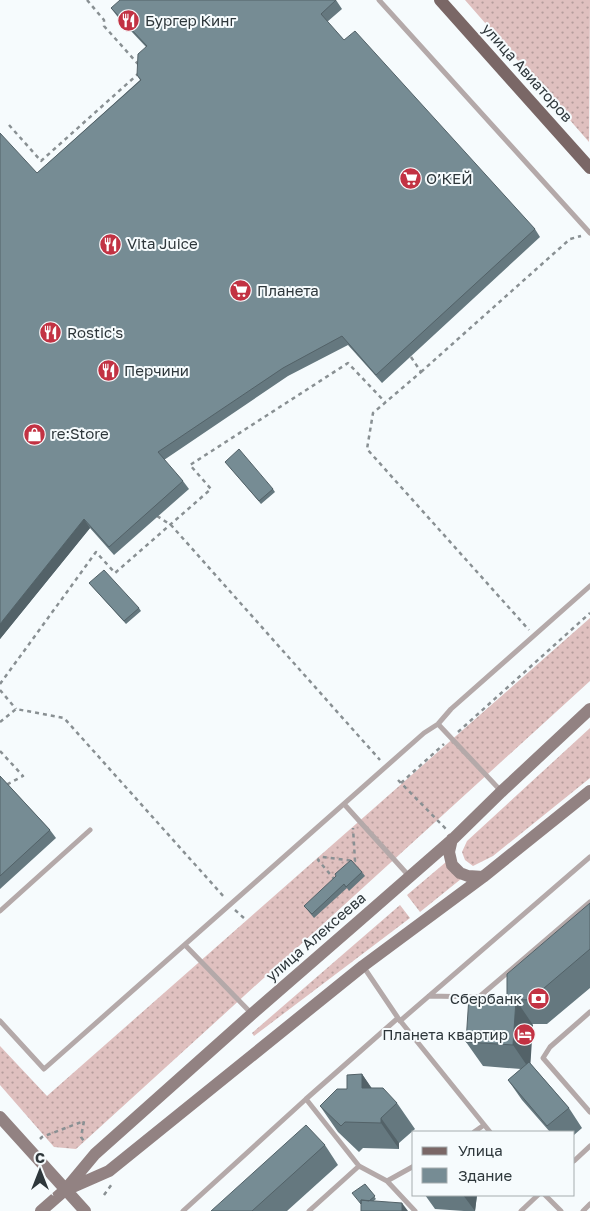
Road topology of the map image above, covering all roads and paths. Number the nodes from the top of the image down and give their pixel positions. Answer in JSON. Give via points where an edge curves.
{"nodes":[{"id":1,"x":88,"y":0,"type":"edge"},
{"id":2,"x":379,"y":0,"type":"edge"},
{"id":3,"x":440,"y":0,"type":"edge"},
{"id":4,"x":139,"y":65,"type":"edge"},
{"id":5,"x":143,"y":76,"type":"edge"},
{"id":6,"x":9,"y":125,"type":"dead end"},
{"id":7,"x":590,"y":168,"type":"edge"},
{"id":8,"x":590,"y":233,"type":"edge"},
{"id":9,"x":583,"y":236,"type":"dead end"},
{"id":10,"x":410,"y":357,"type":"dead end"},
{"id":11,"x":421,"y":372,"type":"junction"},
{"id":12,"x":385,"y":402,"type":"junction"},
{"id":13,"x":157,"y":516,"type":"edge"},
{"id":14,"x":171,"y":525,"type":"junction"},
{"id":15,"x":590,"y":586,"type":"edge"},
{"id":16,"x":590,"y":613,"type":"edge"},
{"id":17,"x":534,"y":635,"type":"junction"},
{"id":18,"x":0,"y":684,"type":"edge"},
{"id":19,"x":0,"y":690,"type":"edge"},
{"id":20,"x":16,"y":709,"type":"junction"},
{"id":21,"x":590,"y":709,"type":"edge"},
{"id":22,"x":0,"y":722,"type":"edge"},
{"id":23,"x":438,"y":724,"type":"junction"},
{"id":24,"x":450,"y":738,"type":"junction"},
{"id":25,"x":0,"y":751,"type":"edge"},
{"id":26,"x":382,"y":763,"type":"dead end"},
{"id":27,"x":6,"y":785,"type":"edge"},
{"id":28,"x":590,"y":791,"type":"edge"},
{"id":29,"x":501,"y":792,"type":"junction"},
{"id":30,"x":344,"y":804,"type":"junction"},
{"id":31,"x":336,"y":810,"type":"junction"},
{"id":32,"x":90,"y":830,"type":"dead end"},
{"id":33,"x":453,"y":838,"type":"junction"},
{"id":34,"x":590,"y":857,"type":"edge"},
{"id":35,"x":410,"y":877,"type":"junction"},
{"id":36,"x":483,"y":878,"type":"junction"},
{"id":37,"x":335,"y":880,"type":"edge"},
{"id":38,"x":590,"y":902,"type":"edge"},
{"id":39,"x":230,"y":904,"type":"junction"},
{"id":40,"x":0,"y":911,"type":"edge"},
{"id":41,"x":245,"y":919,"type":"dead end"},
{"id":42,"x":185,"y":945,"type":"junction"},
{"id":43,"x":363,"y":966,"type":"junction"},
{"id":44,"x":428,"y":996,"type":"junction"},
{"id":45,"x":590,"y":1012,"type":"edge"},
{"id":46,"x":252,"y":1014,"type":"junction"},
{"id":47,"x":399,"y":1019,"type":"junction"},
{"id":48,"x":0,"y":1022,"type":"edge"},
{"id":49,"x":306,"y":1099,"type":"junction"},
{"id":50,"x":590,"y":1112,"type":"edge"},
{"id":51,"x":0,"y":1117,"type":"edge"},
{"id":52,"x":484,"y":1124,"type":"junction"},
{"id":53,"x":475,"y":1131,"type":"edge"},
{"id":54,"x":489,"y":1131,"type":"edge"},
{"id":55,"x":40,"y":1139,"type":"dead end"},
{"id":56,"x":84,"y":1141,"type":"dead end"},
{"id":57,"x":590,"y":1146,"type":"edge"},
{"id":58,"x":575,"y":1160,"type":"edge"},
{"id":59,"x":359,"y":1166,"type":"junction"},
{"id":60,"x":412,"y":1167,"type":"edge"},
{"id":61,"x":386,"y":1181,"type":"junction"},
{"id":62,"x":110,"y":1188,"type":"dead end"},
{"id":63,"x":65,"y":1190,"type":"junction"},
{"id":64,"x":104,"y":1195,"type":"dead end"},
{"id":65,"x":537,"y":1196,"type":"edge"},
{"id":66,"x":546,"y":1196,"type":"edge"},
{"id":67,"x":590,"y":1204,"type":"edge"},
{"id":68,"x":41,"y":1211,"type":"edge"},
{"id":69,"x":85,"y":1211,"type":"edge"},
{"id":70,"x":183,"y":1211,"type":"edge"},
{"id":71,"x":309,"y":1211,"type":"edge"},
{"id":72,"x":415,"y":1211,"type":"edge"},
{"id":73,"x":521,"y":1211,"type":"edge"},
{"id":74,"x":560,"y":1211,"type":"edge"},
{"id":75,"x":583,"y":1211,"type":"edge"}],
"edges":[{"from":1,"to":4,"type":"path","via":[[104,20],[104,26]]},
{"from":2,"to":8,"type":"lane"},
{"from":3,"to":7,"type":"main road","name":"улица Авиаторов"},
{"from":5,"to":6,"type":"path","via":[[140,72],[41,161]]},
{"from":9,"to":11,"type":"path","via":[[570,239]]},
{"from":10,"to":11,"type":"path"},
{"from":11,"to":12,"type":"path"},
{"from":12,"to":14,"type":"path","via":[[348,363],[190,466],[211,489]]},
{"from":12,"to":17,"type":"path","via":[[373,413],[367,450]]},
{"from":13,"to":14,"type":"path"},
{"from":14,"to":18,"type":"path","via":[[115,573],[96,552]]},
{"from":14,"to":26,"type":"path"},
{"from":15,"to":17,"type":"lane"},
{"from":16,"to":24,"type":"path"},
{"from":17,"to":23,"type":"lane","via":[[450,709]]},
{"from":19,"to":20,"type":"path"},
{"from":20,"to":22,"type":"path"},
{"from":20,"to":39,"type":"path","via":[[64,718]]},
{"from":21,"to":29,"type":"street","name":"улица Алексеева"},
{"from":23,"to":24,"type":"lane"},
{"from":23,"to":30,"type":"lane"},
{"from":24,"to":29,"type":"lane"},
{"from":24,"to":33,"type":"path","via":[[399,781]]},
{"from":25,"to":27,"type":"path","via":[[22,776]]},
{"from":28,"to":36,"type":"street","name":"улица Алексеева"},
{"from":29,"to":33,"type":"street","name":"улица Алексеева"},
{"from":30,"to":31,"type":"lane"},
{"from":30,"to":35,"type":"lane"},
{"from":31,"to":37,"type":"path","via":[[353,828],[356,861],[322,857],[318,860]]},
{"from":31,"to":39,"type":"lane"},
{"from":32,"to":40,"type":"lane"},
{"from":33,"to":35,"type":"street","name":"улица Алексеева"},
{"from":33,"to":36,"type":"street","via":[[449,852],[452,865],[460,873]]},
{"from":34,"to":44,"type":"lane"},
{"from":35,"to":46,"type":"street","name":"улица Алексеева"},
{"from":36,"to":43,"type":"street","name":"улица Алексеева"},
{"from":38,"to":44,"type":"lane","via":[[479,997]]},
{"from":39,"to":41,"type":"path"},
{"from":39,"to":42,"type":"lane"},
{"from":42,"to":46,"type":"lane"},
{"from":42,"to":48,"type":"lane","via":[[44,1070]]},
{"from":43,"to":47,"type":"lane"},
{"from":43,"to":63,"type":"street","name":"улица Алексеева","via":[[109,1171]]},
{"from":44,"to":47,"type":"lane"},
{"from":45,"to":50,"type":"lane","via":[[550,1047],[544,1058]]},
{"from":46,"to":63,"type":"street","name":"улица Алексеева","via":[[95,1154]]},
{"from":47,"to":49,"type":"lane"},
{"from":47,"to":52,"type":"lane"},
{"from":49,"to":59,"type":"lane"},
{"from":49,"to":70,"type":"lane"},
{"from":51,"to":63,"type":"street"},
{"from":52,"to":53,"type":"lane"},
{"from":52,"to":54,"type":"lane"},
{"from":55,"to":56,"type":"path","via":[[84,1121],[81,1137]]},
{"from":57,"to":58,"type":"lane"},
{"from":59,"to":61,"type":"lane"},
{"from":59,"to":71,"type":"lane"},
{"from":60,"to":61,"type":"lane"},
{"from":61,"to":72,"type":"lane"},
{"from":62,"to":64,"type":"path"},
{"from":63,"to":68,"type":"street","name":"улица Алексеева"},
{"from":63,"to":69,"type":"street"},
{"from":65,"to":73,"type":"lane"},
{"from":66,"to":74,"type":"lane"},
{"from":67,"to":75,"type":"lane"}]}
